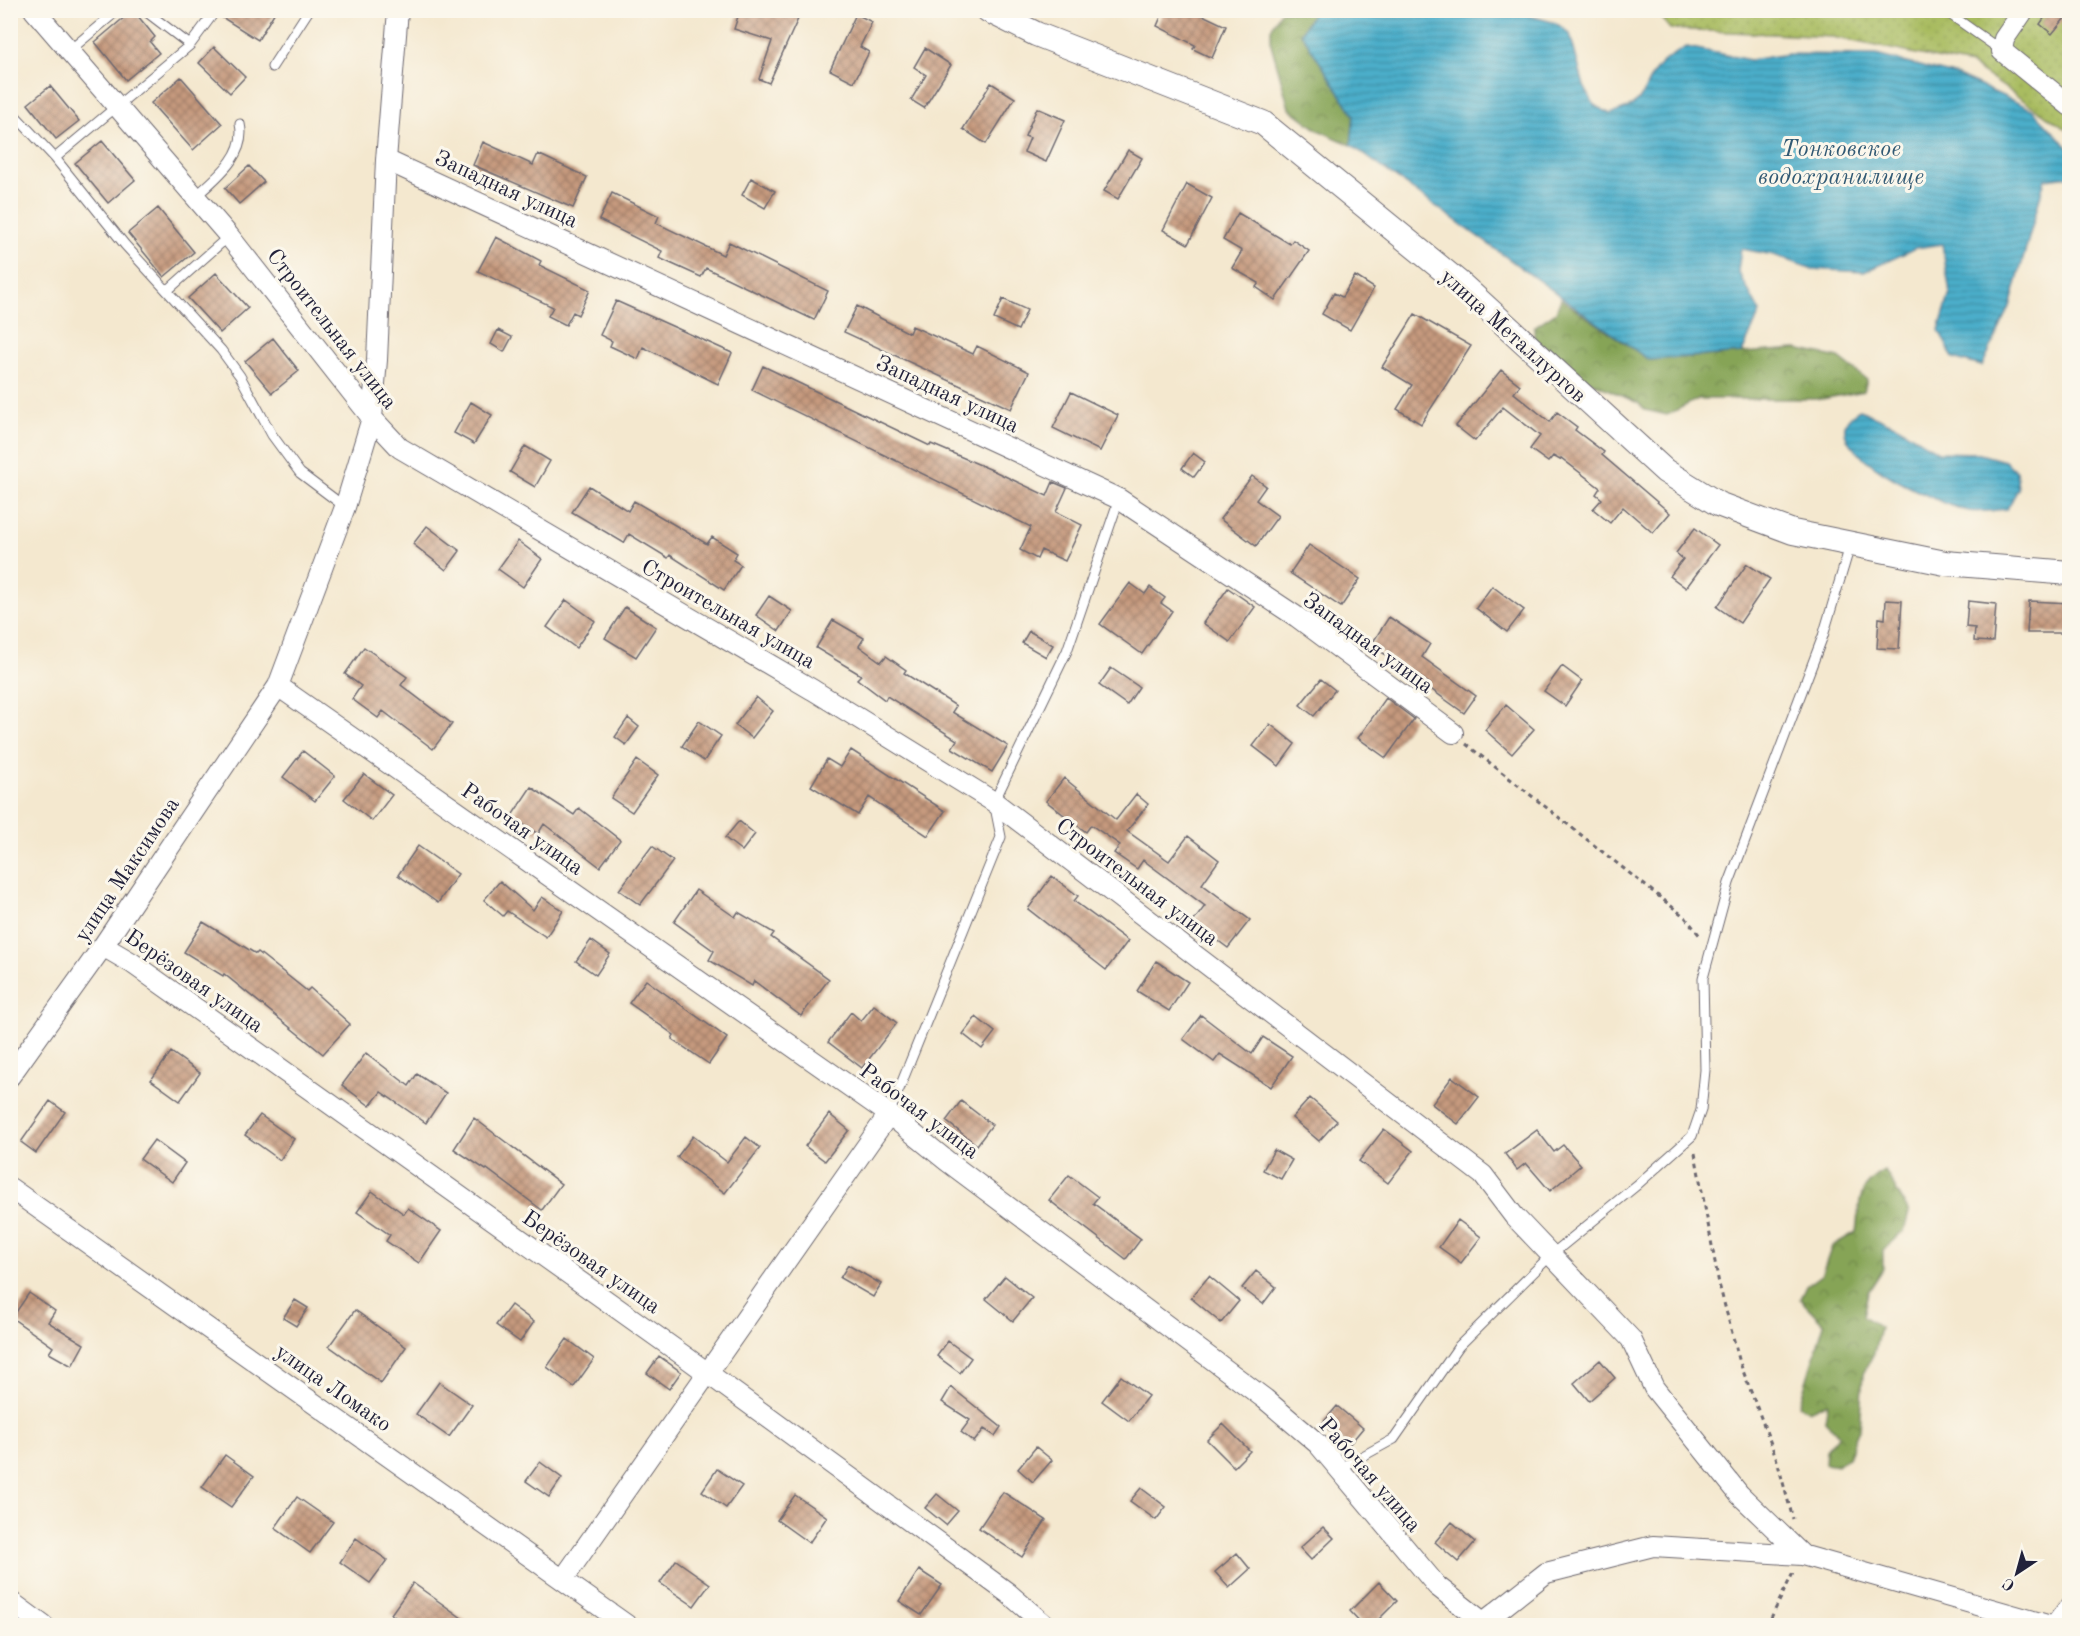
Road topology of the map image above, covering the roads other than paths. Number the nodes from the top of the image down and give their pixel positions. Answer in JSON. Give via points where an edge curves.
{"nodes":[{"id":1,"x":34,"y":10,"type":"edge"},
{"id":2,"x":118,"y":10,"type":"edge"},
{"id":3,"x":144,"y":10,"type":"edge"},
{"id":4,"x":216,"y":10,"type":"edge"},
{"id":5,"x":309,"y":10,"type":"edge"},
{"id":6,"x":398,"y":10,"type":"edge"},
{"id":7,"x":988,"y":10,"type":"edge"},
{"id":8,"x":1944,"y":10,"type":"edge"},
{"id":9,"x":2024,"y":10,"type":"edge"},
{"id":10,"x":190,"y":45,"type":"junction"},
{"id":11,"x":69,"y":51,"type":"junction"},
{"id":12,"x":2002,"y":51,"type":"junction"},
{"id":13,"x":272,"y":67,"type":"dead end"},
{"id":14,"x":116,"y":106,"type":"junction"},
{"id":15,"x":2070,"y":106,"type":"edge"},
{"id":16,"x":10,"y":110,"type":"edge"},
{"id":17,"x":240,"y":124,"type":"dead end"},
{"id":18,"x":55,"y":159,"type":"junction"},
{"id":19,"x":386,"y":160,"type":"junction"},
{"id":20,"x":195,"y":198,"type":"junction"},
{"id":21,"x":229,"y":236,"type":"junction"},
{"id":22,"x":166,"y":291,"type":"junction"},
{"id":23,"x":372,"y":418,"type":"junction"},
{"id":24,"x":1119,"y":499,"type":"junction"},
{"id":25,"x":345,"y":507,"type":"junction"},
{"id":26,"x":1850,"y":543,"type":"junction"},
{"id":27,"x":2070,"y":573,"type":"edge"},
{"id":28,"x":278,"y":686,"type":"junction"},
{"id":29,"x":1453,"y":733,"type":"road end"},
{"id":30,"x":994,"y":802,"type":"junction"},
{"id":31,"x":103,"y":946,"type":"junction"},
{"id":32,"x":10,"y":1076,"type":"edge"},
{"id":33,"x":889,"y":1114,"type":"junction"},
{"id":34,"x":10,"y":1188,"type":"edge"},
{"id":35,"x":1551,"y":1254,"type":"junction"},
{"id":36,"x":709,"y":1373,"type":"junction"},
{"id":37,"x":1339,"y":1469,"type":"junction"},
{"id":38,"x":1802,"y":1555,"type":"junction"},
{"id":39,"x":564,"y":1578,"type":"junction"},
{"id":40,"x":10,"y":1601,"type":"edge"},
{"id":41,"x":2070,"y":1614,"type":"edge"},
{"id":42,"x":1486,"y":1623,"type":"edge"},
{"id":43,"x":44,"y":1626,"type":"edge"},
{"id":44,"x":628,"y":1626,"type":"edge"},
{"id":45,"x":1046,"y":1626,"type":"edge"},
{"id":46,"x":2051,"y":1626,"type":"edge"},
{"id":47,"x":2061,"y":1626,"type":"edge"}],
"edges":[{"from":1,"to":11,"type":"street","name":"Строительная улица"},
{"from":2,"to":11,"type":"lane"},
{"from":3,"to":10,"type":"lane"},
{"from":4,"to":10,"type":"lane"},
{"from":5,"to":13,"type":"lane"},
{"from":6,"to":19,"type":"street","name":"улица Максимова"},
{"from":7,"to":26,"type":"street","name":"улица Металлургов","via":[[1036,34],[1263,123],[1462,286],[1665,471],[1718,504],[1793,532]]},
{"from":8,"to":12,"type":"lane"},
{"from":9,"to":12,"type":"street","via":[[2004,39]]},
{"from":10,"to":14,"type":"lane"},
{"from":11,"to":14,"type":"street","name":"Строительная улица"},
{"from":12,"to":15,"type":"street"},
{"from":14,"to":18,"type":"lane"},
{"from":14,"to":20,"type":"street","name":"Строительная улица"},
{"from":16,"to":18,"type":"lane"},
{"from":17,"to":20,"type":"lane","via":[[240,148]]},
{"from":18,"to":22,"type":"lane"},
{"from":19,"to":23,"type":"street","name":"улица Максимова"},
{"from":19,"to":24,"type":"street","name":"Западная улица"},
{"from":20,"to":21,"type":"street","name":"Строительная улица"},
{"from":21,"to":22,"type":"lane"},
{"from":21,"to":23,"type":"street","name":"Строительная улица"},
{"from":22,"to":25,"type":"lane","via":[[221,350],[272,435],[300,473]]},
{"from":23,"to":25,"type":"street","name":"улица Максимова"},
{"from":23,"to":30,"type":"street","name":"Строительная улица","via":[[400,448],[813,690]]},
{"from":24,"to":29,"type":"street","name":"Западная улица","via":[[1297,617]]},
{"from":24,"to":30,"type":"lane","via":[[1067,651]]},
{"from":25,"to":28,"type":"street","name":"улица Максимова"},
{"from":26,"to":27,"type":"street","name":"улица Металлургов","via":[[1945,563]]},
{"from":26,"to":35,"type":"lane","via":[[1823,636],[1729,883],[1703,978],[1705,1070],[1692,1136]]},
{"from":28,"to":31,"type":"street","name":"улица Максимова"},
{"from":28,"to":33,"type":"street","name":"Рабочая улица"},
{"from":30,"to":33,"type":"lane","via":[[1001,837]]},
{"from":30,"to":35,"type":"street","name":"Строительная улица","via":[[1483,1175],[1514,1216]]},
{"from":31,"to":32,"type":"street","name":"улица Максимова"},
{"from":31,"to":36,"type":"street","name":"Берёзовая улица"},
{"from":33,"to":36,"type":"street"},
{"from":33,"to":37,"type":"street","name":"Рабочая улица","via":[[1266,1399],[1318,1444]]},
{"from":34,"to":39,"type":"street","name":"улица Ломако"},
{"from":35,"to":37,"type":"lane","via":[[1459,1346],[1394,1439]]},
{"from":35,"to":38,"type":"street","name":"Строительная улица","via":[[1631,1339],[1654,1388],[1739,1494]]},
{"from":36,"to":39,"type":"street"},
{"from":36,"to":45,"type":"street","name":"Берёзовая улица","via":[[1008,1593]]},
{"from":37,"to":42,"type":"street","name":"Рабочая улица","via":[[1437,1586]]},
{"from":38,"to":42,"type":"street","via":[[1653,1545],[1546,1573]]},
{"from":38,"to":46,"type":"street"},
{"from":39,"to":44,"type":"street","name":"улица Ломако"},
{"from":40,"to":43,"type":"street"},
{"from":41,"to":47,"type":"main road"}]}
